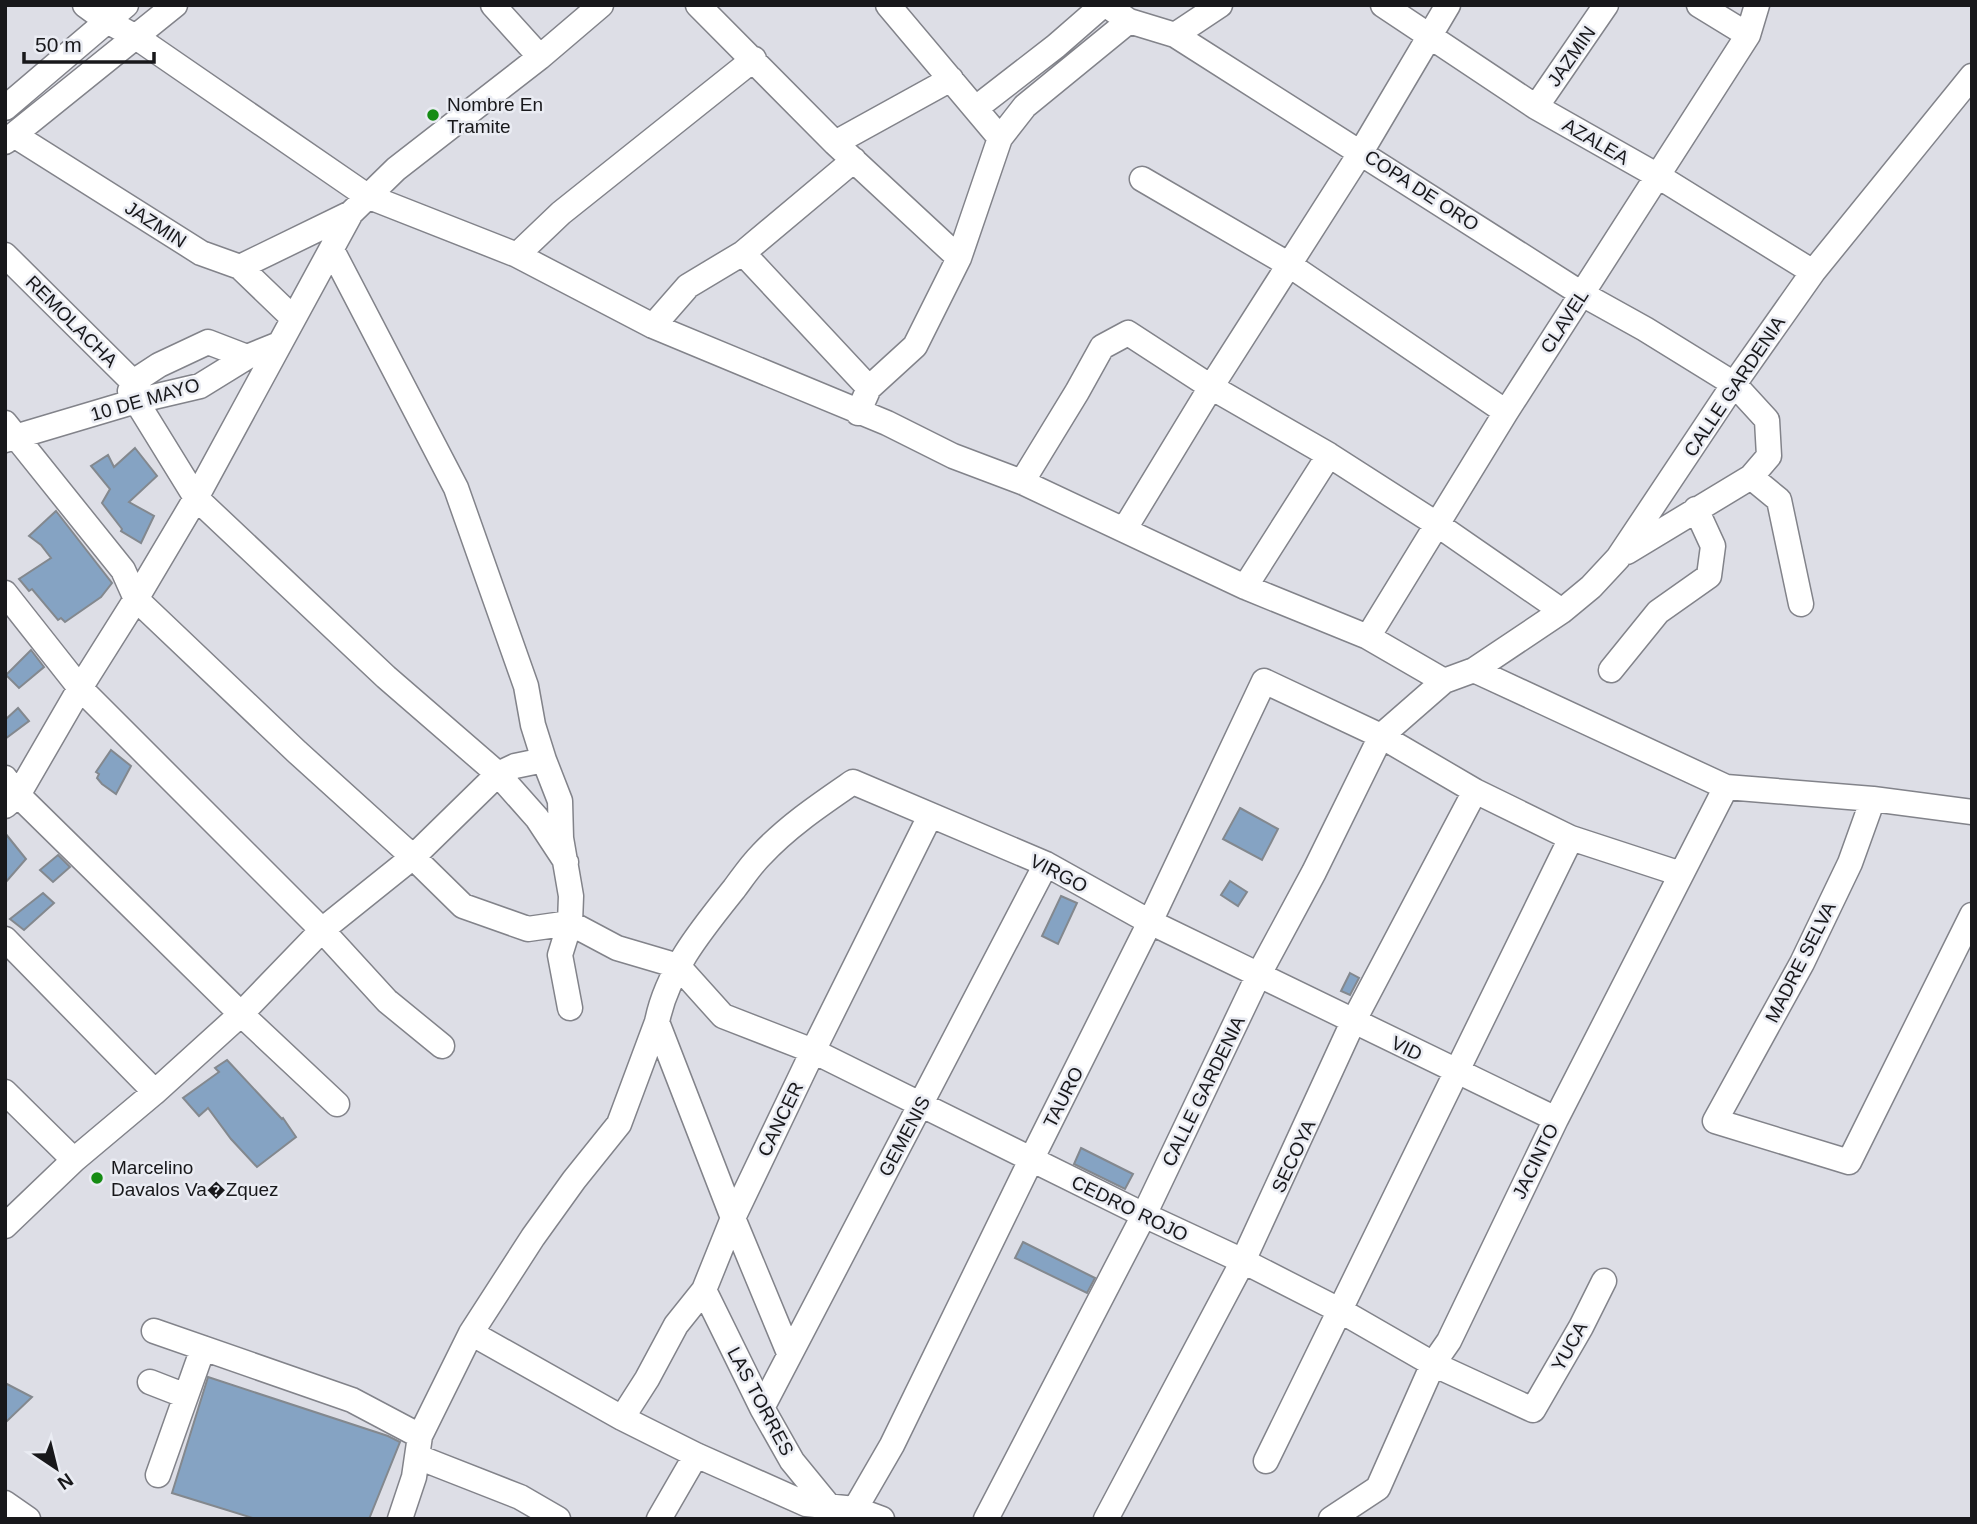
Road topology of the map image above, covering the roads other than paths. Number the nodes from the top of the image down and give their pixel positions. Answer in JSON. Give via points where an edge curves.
{"nodes":[{"id":1,"x":85,"y":5,"type":"edge"},
{"id":2,"x":126,"y":5,"type":"edge"},
{"id":3,"x":175,"y":5,"type":"edge"},
{"id":4,"x":493,"y":5,"type":"edge"},
{"id":5,"x":601,"y":5,"type":"edge"},
{"id":6,"x":698,"y":5,"type":"edge"},
{"id":7,"x":888,"y":5,"type":"edge"},
{"id":8,"x":1105,"y":5,"type":"edge"},
{"id":9,"x":1220,"y":5,"type":"edge"},
{"id":10,"x":1383,"y":5,"type":"edge"},
{"id":11,"x":1448,"y":5,"type":"edge"},
{"id":12,"x":1606,"y":5,"type":"edge"},
{"id":13,"x":1699,"y":5,"type":"edge"},
{"id":14,"x":1757,"y":5,"type":"edge"},
{"id":15,"x":107,"y":21,"type":"junction"},
{"id":16,"x":1129,"y":21,"type":"junction"},
{"id":17,"x":1175,"y":34,"type":"junction"},
{"id":18,"x":1748,"y":35,"type":"junction"},
{"id":19,"x":1429,"y":36,"type":"junction"},
{"id":20,"x":136,"y":37,"type":"junction"},
{"id":21,"x":540,"y":57,"type":"junction"},
{"id":22,"x":754,"y":59,"type":"junction"},
{"id":23,"x":1972,"y":76,"type":"edge"},
{"id":24,"x":951,"y":79,"type":"junction"},
{"id":25,"x":1536,"y":107,"type":"junction"},
{"id":26,"x":5,"y":108,"type":"edge"},
{"id":27,"x":976,"y":108,"type":"junction"},
{"id":28,"x":1000,"y":138,"type":"junction"},
{"id":29,"x":9,"y":139,"type":"edge"},
{"id":30,"x":835,"y":143,"type":"junction"},
{"id":31,"x":1361,"y":152,"type":"junction"},
{"id":32,"x":854,"y":160,"type":"junction"},
{"id":33,"x":1657,"y":176,"type":"junction"},
{"id":34,"x":1142,"y":179,"type":"dead end"},
{"id":35,"x":359,"y":205,"type":"junction"},
{"id":36,"x":332,"y":250,"type":"junction"},
{"id":37,"x":743,"y":253,"type":"junction"},
{"id":38,"x":5,"y":255,"type":"edge"},
{"id":39,"x":517,"y":255,"type":"junction"},
{"id":40,"x":959,"y":258,"type":"junction"},
{"id":41,"x":1288,"y":264,"type":"junction"},
{"id":42,"x":240,"y":268,"type":"junction"},
{"id":43,"x":1813,"y":272,"type":"junction"},
{"id":44,"x":1582,"y":294,"type":"junction"},
{"id":45,"x":293,"y":318,"type":"junction"},
{"id":46,"x":653,"y":326,"type":"junction"},
{"id":47,"x":279,"y":344,"type":"junction"},
{"id":48,"x":247,"y":357,"type":"junction"},
{"id":49,"x":1734,"y":384,"type":"junction"},
{"id":50,"x":1211,"y":387,"type":"junction"},
{"id":51,"x":869,"y":388,"type":"junction"},
{"id":52,"x":134,"y":391,"type":"junction"},
{"id":53,"x":1506,"y":412,"type":"junction"},
{"id":54,"x":859,"y":413,"type":"junction"},
{"id":55,"x":8,"y":433,"type":"edge"},
{"id":56,"x":1329,"y":455,"type":"junction"},
{"id":57,"x":1751,"y":477,"type":"junction"},
{"id":58,"x":1022,"y":482,"type":"junction"},
{"id":59,"x":195,"y":498,"type":"junction"},
{"id":60,"x":1696,"y":509,"type":"junction"},
{"id":61,"x":1438,"y":525,"type":"junction"},
{"id":62,"x":1124,"y":530,"type":"junction"},
{"id":63,"x":1618,"y":558,"type":"junction"},
{"id":64,"x":1245,"y":587,"type":"junction"},
{"id":65,"x":5,"y":593,"type":"edge"},
{"id":66,"x":136,"y":599,"type":"junction"},
{"id":67,"x":1801,"y":604,"type":"dead end"},
{"id":68,"x":1562,"y":611,"type":"junction"},
{"id":69,"x":1368,"y":637,"type":"junction"},
{"id":70,"x":1474,"y":670,"type":"junction"},
{"id":71,"x":1611,"y":670,"type":"dead end"},
{"id":72,"x":1444,"y":681,"type":"junction"},
{"id":73,"x":80,"y":688,"type":"junction"},
{"id":74,"x":1381,"y":736,"type":"junction"},
{"id":75,"x":544,"y":760,"type":"junction"},
{"id":76,"x":498,"y":774,"type":"junction"},
{"id":77,"x":1726,"y":787,"type":"junction"},
{"id":78,"x":1475,"y":792,"type":"junction"},
{"id":79,"x":10,"y":793,"type":"edge"},
{"id":80,"x":1873,"y":799,"type":"junction"},
{"id":81,"x":1972,"y":812,"type":"edge"},
{"id":82,"x":930,"y":816,"type":"junction"},
{"id":83,"x":1571,"y":838,"type":"junction"},
{"id":84,"x":413,"y":857,"type":"junction"},
{"id":85,"x":566,"y":862,"type":"junction"},
{"id":86,"x":1046,"y":864,"type":"junction"},
{"id":87,"x":1681,"y":874,"type":"junction"},
{"id":88,"x":1972,"y":915,"type":"edge"},
{"id":89,"x":1150,"y":922,"type":"junction"},
{"id":90,"x":570,"y":923,"type":"junction"},
{"id":91,"x":322,"y":930,"type":"junction"},
{"id":92,"x":5,"y":939,"type":"edge"},
{"id":93,"x":678,"y":966,"type":"junction"},
{"id":94,"x":1259,"y":974,"type":"junction"},
{"id":95,"x":570,"y":1008,"type":"dead end"},
{"id":96,"x":241,"y":1014,"type":"junction"},
{"id":97,"x":656,"y":1022,"type":"junction"},
{"id":98,"x":1353,"y":1022,"type":"junction"},
{"id":99,"x":442,"y":1046,"type":"dead end"},
{"id":100,"x":813,"y":1051,"type":"junction"},
{"id":101,"x":1456,"y":1072,"type":"junction"},
{"id":102,"x":5,"y":1092,"type":"edge"},
{"id":103,"x":155,"y":1092,"type":"junction"},
{"id":104,"x":337,"y":1104,"type":"dead end"},
{"id":105,"x":921,"y":1105,"type":"junction"},
{"id":106,"x":1556,"y":1119,"type":"junction"},
{"id":107,"x":74,"y":1160,"type":"junction"},
{"id":108,"x":1031,"y":1160,"type":"junction"},
{"id":109,"x":1144,"y":1215,"type":"junction"},
{"id":110,"x":733,"y":1218,"type":"junction"},
{"id":111,"x":5,"y":1226,"type":"edge"},
{"id":112,"x":1243,"y":1261,"type":"junction"},
{"id":113,"x":1604,"y":1281,"type":"dead end"},
{"id":114,"x":704,"y":1290,"type":"junction"},
{"id":115,"x":1341,"y":1311,"type":"junction"},
{"id":116,"x":154,"y":1331,"type":"dead end"},
{"id":117,"x":471,"y":1333,"type":"junction"},
{"id":118,"x":203,"y":1348,"type":"junction"},
{"id":119,"x":789,"y":1353,"type":"junction"},
{"id":120,"x":1433,"y":1364,"type":"junction"},
{"id":121,"x":150,"y":1382,"type":"dead end"},
{"id":122,"x":186,"y":1396,"type":"junction"},
{"id":123,"x":762,"y":1408,"type":"junction"},
{"id":124,"x":1533,"y":1410,"type":"joint"},
{"id":125,"x":622,"y":1418,"type":"junction"},
{"id":126,"x":419,"y":1446,"type":"junction"},
{"id":127,"x":696,"y":1455,"type":"junction"},
{"id":128,"x":1266,"y":1461,"type":"dead end"},
{"id":129,"x":158,"y":1475,"type":"dead end"},
{"id":130,"x":5,"y":1503,"type":"edge"},
{"id":131,"x":828,"y":1506,"type":"junction"},
{"id":132,"x":854,"y":1514,"type":"edge"},
{"id":133,"x":27,"y":1519,"type":"edge"},
{"id":134,"x":400,"y":1519,"type":"edge"},
{"id":135,"x":558,"y":1519,"type":"edge"},
{"id":136,"x":659,"y":1519,"type":"edge"},
{"id":137,"x":882,"y":1519,"type":"edge"},
{"id":138,"x":986,"y":1519,"type":"edge"},
{"id":139,"x":1106,"y":1519,"type":"edge"},
{"id":140,"x":1331,"y":1519,"type":"edge"}],
"edges":[{"from":1,"to":15,"type":"street"},
{"from":2,"to":15,"type":"street"},
{"from":3,"to":20,"type":"street"},
{"from":4,"to":21,"type":"street"},
{"from":5,"to":21,"type":"street"},
{"from":6,"to":22,"type":"street"},
{"from":7,"to":24,"type":"street"},
{"from":8,"to":16,"type":"street","name":"COPA DE ORO"},
{"from":8,"to":27,"type":"street"},
{"from":9,"to":17,"type":"street"},
{"from":10,"to":19,"type":"street","name":"AZALEA"},
{"from":11,"to":19,"type":"street"},
{"from":12,"to":25,"type":"street","name":"JAZMIN"},
{"from":13,"to":18,"type":"street"},
{"from":14,"to":18,"type":"street","name":"CLAVEL"},
{"from":15,"to":20,"type":"street"},
{"from":15,"to":26,"type":"street"},
{"from":16,"to":17,"type":"street","name":"COPA DE ORO"},
{"from":16,"to":28,"type":"street","via":[[1025,106]]},
{"from":17,"to":31,"type":"street","name":"COPA DE ORO"},
{"from":18,"to":33,"type":"street","name":"CLAVEL"},
{"from":19,"to":25,"type":"street","name":"AZALEA"},
{"from":19,"to":31,"type":"street"},
{"from":20,"to":29,"type":"street"},
{"from":20,"to":35,"type":"street"},
{"from":21,"to":35,"type":"street","via":[[396,169]]},
{"from":22,"to":30,"type":"street"},
{"from":22,"to":39,"type":"street","via":[[561,213]]},
{"from":23,"to":43,"type":"street","name":"CALLE GARDENIA"},
{"from":24,"to":27,"type":"street"},
{"from":24,"to":30,"type":"street"},
{"from":25,"to":33,"type":"street","name":"AZALEA"},
{"from":27,"to":28,"type":"street"},
{"from":28,"to":40,"type":"street"},
{"from":29,"to":42,"type":"street","name":"JAZMIN","via":[[201,253]]},
{"from":30,"to":32,"type":"street"},
{"from":31,"to":41,"type":"street"},
{"from":31,"to":44,"type":"street","name":"COPA DE ORO"},
{"from":32,"to":37,"type":"street"},
{"from":32,"to":40,"type":"street"},
{"from":33,"to":43,"type":"street","name":"AZALEA"},
{"from":33,"to":44,"type":"street","name":"CLAVEL"},
{"from":34,"to":41,"type":"street"},
{"from":35,"to":36,"type":"street"},
{"from":35,"to":39,"type":"street"},
{"from":35,"to":42,"type":"street"},
{"from":36,"to":45,"type":"street"},
{"from":36,"to":75,"type":"street","via":[[456,488],[526,686]]},
{"from":37,"to":46,"type":"street","via":[[688,286]]},
{"from":37,"to":51,"type":"street"},
{"from":38,"to":52,"type":"street","name":"REMOLACHA"},
{"from":39,"to":46,"type":"street"},
{"from":40,"to":51,"type":"street","via":[[915,346]]},
{"from":41,"to":50,"type":"street"},
{"from":41,"to":53,"type":"street"},
{"from":42,"to":45,"type":"street","name":"JAZMIN"},
{"from":43,"to":49,"type":"street","name":"CALLE GARDENIA"},
{"from":44,"to":49,"type":"street","name":"COPA DE ORO"},
{"from":44,"to":53,"type":"street","name":"CLAVEL"},
{"from":45,"to":47,"type":"street"},
{"from":46,"to":54,"type":"street"},
{"from":47,"to":48,"type":"street","name":"10 DE MAYO"},
{"from":47,"to":59,"type":"street"},
{"from":48,"to":52,"type":"street","name":"10 DE MAYO","via":[[200,386]]},
{"from":48,"to":52,"type":"street","via":[[208,342],[159,365]]},
{"from":49,"to":57,"type":"street","name":"COPA DE ORO","via":[[1767,420],[1769,456]]},
{"from":49,"to":63,"type":"street","name":"CALLE GARDENIA"},
{"from":50,"to":56,"type":"street"},
{"from":50,"to":58,"type":"street","via":[[1128,333],[1102,347]]},
{"from":50,"to":62,"type":"street"},
{"from":51,"to":54,"type":"street"},
{"from":52,"to":55,"type":"street","name":"10 DE MAYO"},
{"from":52,"to":59,"type":"street","name":"REMOLACHA"},
{"from":53,"to":61,"type":"street","name":"CLAVEL"},
{"from":54,"to":58,"type":"street"},
{"from":55,"to":66,"type":"street","via":[[123,570]]},
{"from":56,"to":61,"type":"street"},
{"from":56,"to":64,"type":"street"},
{"from":57,"to":60,"type":"street"},
{"from":57,"to":67,"type":"street","via":[[1779,500]]},
{"from":58,"to":62,"type":"street"},
{"from":59,"to":66,"type":"street"},
{"from":59,"to":76,"type":"street","name":"REMOLACHA","via":[[386,677]]},
{"from":60,"to":63,"type":"street"},
{"from":60,"to":71,"type":"street","via":[[1713,546],[1709,576],[1658,612]]},
{"from":61,"to":68,"type":"street"},
{"from":61,"to":69,"type":"street","name":"CLAVEL"},
{"from":62,"to":64,"type":"street"},
{"from":63,"to":68,"type":"street","name":"CALLE GARDENIA"},
{"from":64,"to":69,"type":"street"},
{"from":65,"to":73,"type":"street"},
{"from":66,"to":73,"type":"street"},
{"from":66,"to":84,"type":"street"},
{"from":68,"to":70,"type":"street","name":"CALLE GARDENIA"},
{"from":69,"to":72,"type":"street"},
{"from":70,"to":72,"type":"street","name":"CALLE GARDENIA"},
{"from":70,"to":77,"type":"street"},
{"from":72,"to":74,"type":"street","name":"CALLE GARDENIA"},
{"from":73,"to":79,"type":"street"},
{"from":73,"to":91,"type":"street"},
{"from":74,"to":78,"type":"street"},
{"from":74,"to":89,"type":"street","name":"TAURO","via":[[1264,681]]},
{"from":74,"to":94,"type":"street","name":"CALLE GARDENIA"},
{"from":75,"to":76,"type":"street"},
{"from":75,"to":85,"type":"street","via":[[560,801]]},
{"from":76,"to":84,"type":"street"},
{"from":76,"to":85,"type":"street","name":"REMOLACHA","via":[[537,818]]},
{"from":77,"to":80,"type":"street"},
{"from":77,"to":87,"type":"street","name":"JACINTO"},
{"from":78,"to":83,"type":"street"},
{"from":78,"to":98,"type":"street","name":"SECOYA"},
{"from":79,"to":96,"type":"street"},
{"from":80,"to":81,"type":"street"},
{"from":80,"to":88,"type":"street","name":"MADRE SELVA","via":[[1850,863],[1802,963],[1715,1121],[1849,1162]]},
{"from":82,"to":86,"type":"street","name":"VIRGO"},
{"from":82,"to":93,"type":"street","name":"VIRGO","via":[[853,782],[806,814],[760,855]]},
{"from":82,"to":100,"type":"street","name":"CANCER"},
{"from":83,"to":87,"type":"street"},
{"from":83,"to":101,"type":"street"},
{"from":84,"to":90,"type":"street","via":[[463,906],[528,929]]},
{"from":84,"to":91,"type":"street"},
{"from":85,"to":90,"type":"street"},
{"from":86,"to":89,"type":"street","name":"VIRGO"},
{"from":86,"to":105,"type":"street","name":"GEMENIS"},
{"from":87,"to":106,"type":"street","name":"JACINTO"},
{"from":89,"to":94,"type":"street","name":"VIRGO"},
{"from":89,"to":108,"type":"street","name":"TAURO"},
{"from":90,"to":93,"type":"street","via":[[617,948]]},
{"from":90,"to":95,"type":"street","via":[[560,955]]},
{"from":91,"to":96,"type":"street"},
{"from":91,"to":99,"type":"street","via":[[387,1001]]},
{"from":92,"to":103,"type":"street"},
{"from":93,"to":97,"type":"street"},
{"from":93,"to":100,"type":"street","name":"CEDRO ROJO","via":[[723,1016]]},
{"from":94,"to":98,"type":"street","name":"VID"},
{"from":94,"to":109,"type":"street","name":"CALLE GARDENIA"},
{"from":96,"to":103,"type":"street"},
{"from":96,"to":104,"type":"street"},
{"from":97,"to":110,"type":"street"},
{"from":97,"to":117,"type":"street","via":[[620,1124],[533,1237]]},
{"from":98,"to":101,"type":"street","name":"VID"},
{"from":98,"to":112,"type":"street","name":"SECOYA"},
{"from":100,"to":105,"type":"street","name":"CEDRO ROJO"},
{"from":100,"to":110,"type":"street","name":"CANCER"},
{"from":101,"to":106,"type":"street","name":"VID"},
{"from":101,"to":115,"type":"street"},
{"from":102,"to":107,"type":"street"},
{"from":103,"to":107,"type":"street"},
{"from":105,"to":108,"type":"street","name":"CEDRO ROJO"},
{"from":105,"to":119,"type":"street","name":"GEMENIS"},
{"from":106,"to":120,"type":"street","name":"JACINTO","via":[[1449,1341]]},
{"from":107,"to":111,"type":"street"},
{"from":108,"to":109,"type":"street","name":"CEDRO ROJO"},
{"from":108,"to":132,"type":"street","name":"TAURO"},
{"from":109,"to":112,"type":"street","name":"CEDRO ROJO"},
{"from":109,"to":138,"type":"street","name":"CALLE GARDENIA"},
{"from":110,"to":114,"type":"street","name":"CANCER"},
{"from":110,"to":119,"type":"street"},
{"from":112,"to":115,"type":"street","name":"CEDRO ROJO"},
{"from":112,"to":139,"type":"street","name":"SECOYA"},
{"from":113,"to":124,"type":"street","name":"YUCA"},
{"from":114,"to":123,"type":"street","name":"LAS TORRES"},
{"from":114,"to":125,"type":"street","name":"CANCER","via":[[676,1325]]},
{"from":115,"to":120,"type":"street","name":"CEDRO ROJO"},
{"from":115,"to":128,"type":"street"},
{"from":116,"to":118,"type":"street"},
{"from":117,"to":125,"type":"street"},
{"from":117,"to":126,"type":"street"},
{"from":118,"to":122,"type":"street"},
{"from":118,"to":126,"type":"street","via":[[352,1400]]},
{"from":119,"to":123,"type":"street","name":"GEMENIS"},
{"from":120,"to":124,"type":"street","name":"CEDRO ROJO"},
{"from":120,"to":140,"type":"street","name":"JACINTO","via":[[1378,1488]]},
{"from":121,"to":122,"type":"street"},
{"from":122,"to":129,"type":"street"},
{"from":123,"to":131,"type":"street","name":"LAS TORRES","via":[[792,1461]]},
{"from":125,"to":127,"type":"street"},
{"from":126,"to":134,"type":"street"},
{"from":126,"to":135,"type":"street"},
{"from":127,"to":131,"type":"street","via":[[806,1504]]},
{"from":127,"to":136,"type":"street"},
{"from":130,"to":133,"type":"street"},
{"from":131,"to":132,"type":"street"},
{"from":132,"to":137,"type":"street"}]}
